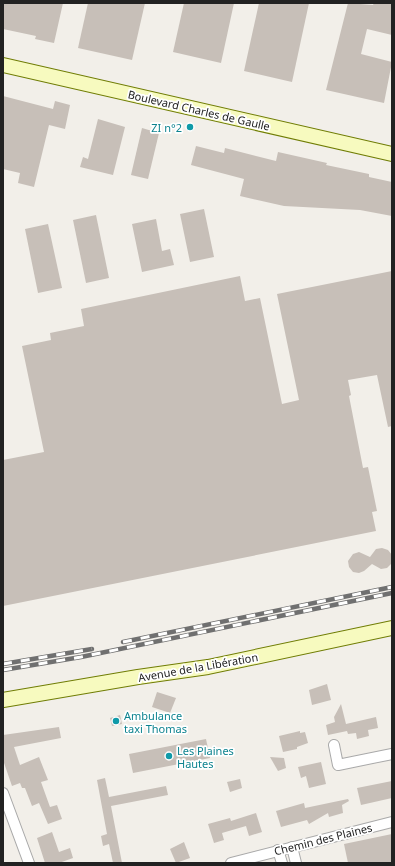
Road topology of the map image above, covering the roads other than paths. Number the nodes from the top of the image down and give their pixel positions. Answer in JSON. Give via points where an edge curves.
{"nodes":[{"id":1,"x":4,"y":65,"type":"edge"},
{"id":2,"x":392,"y":154,"type":"edge"},
{"id":3,"x":392,"y":628,"type":"edge"},
{"id":4,"x":3,"y":700,"type":"edge"},
{"id":5,"x":334,"y":745,"type":"dead end"},
{"id":6,"x":392,"y":754,"type":"edge"},
{"id":7,"x":3,"y":792,"type":"edge"},
{"id":8,"x":392,"y":822,"type":"edge"},
{"id":9,"x":292,"y":847,"type":"junction"},
{"id":10,"x":278,"y":850,"type":"junction"},
{"id":11,"x":29,"y":863,"type":"edge"},
{"id":12,"x":231,"y":863,"type":"edge"},
{"id":13,"x":282,"y":863,"type":"edge"},
{"id":14,"x":296,"y":863,"type":"edge"}],
"edges":[{"from":1,"to":2,"type":"street","name":"Boulevard Charles de Gaulle"},
{"from":3,"to":4,"type":"street","name":"Avenue de la Libération","via":[[208,667]]},
{"from":5,"to":6,"type":"street","via":[[338,765]]},
{"from":7,"to":11,"type":"street"},
{"from":8,"to":9,"type":"street","name":"Chemin des Plaines"},
{"from":9,"to":10,"type":"street","name":"Chemin des Plaines"},
{"from":9,"to":14,"type":"street"},
{"from":10,"to":12,"type":"street","name":"Chemin des Plaines"},
{"from":10,"to":13,"type":"street"}]}
